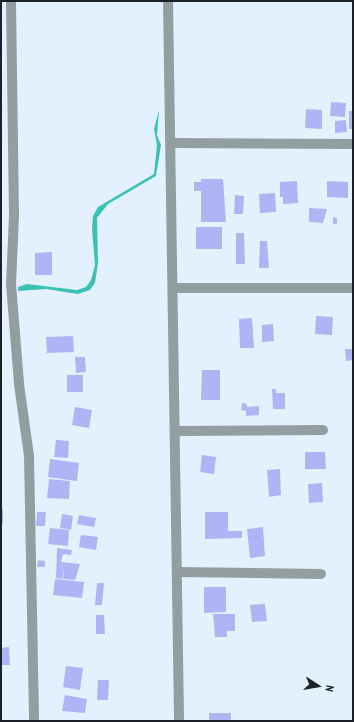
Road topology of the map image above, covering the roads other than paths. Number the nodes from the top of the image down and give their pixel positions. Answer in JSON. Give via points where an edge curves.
{"nodes":[{"id":1,"x":11,"y":1,"type":"edge"},
{"id":2,"x":168,"y":1,"type":"edge"},
{"id":3,"x":171,"y":143,"type":"junction"},
{"id":4,"x":353,"y":144,"type":"edge"},
{"id":5,"x":174,"y":288,"type":"junction"},
{"id":6,"x":353,"y":288,"type":"edge"},
{"id":7,"x":323,"y":430,"type":"dead end"},
{"id":8,"x":176,"y":431,"type":"junction"},
{"id":9,"x":177,"y":572,"type":"junction"},
{"id":10,"x":321,"y":574,"type":"dead end"},
{"id":11,"x":34,"y":721,"type":"edge"},
{"id":12,"x":179,"y":721,"type":"edge"}],
"edges":[{"from":1,"to":11,"type":"street","via":[[14,216],[11,284],[18,384],[29,456]]},
{"from":2,"to":3,"type":"street"},
{"from":3,"to":4,"type":"street"},
{"from":3,"to":5,"type":"street"},
{"from":5,"to":6,"type":"street"},
{"from":5,"to":8,"type":"street"},
{"from":7,"to":8,"type":"street"},
{"from":8,"to":9,"type":"street"},
{"from":9,"to":10,"type":"street"},
{"from":9,"to":12,"type":"street"}]}
